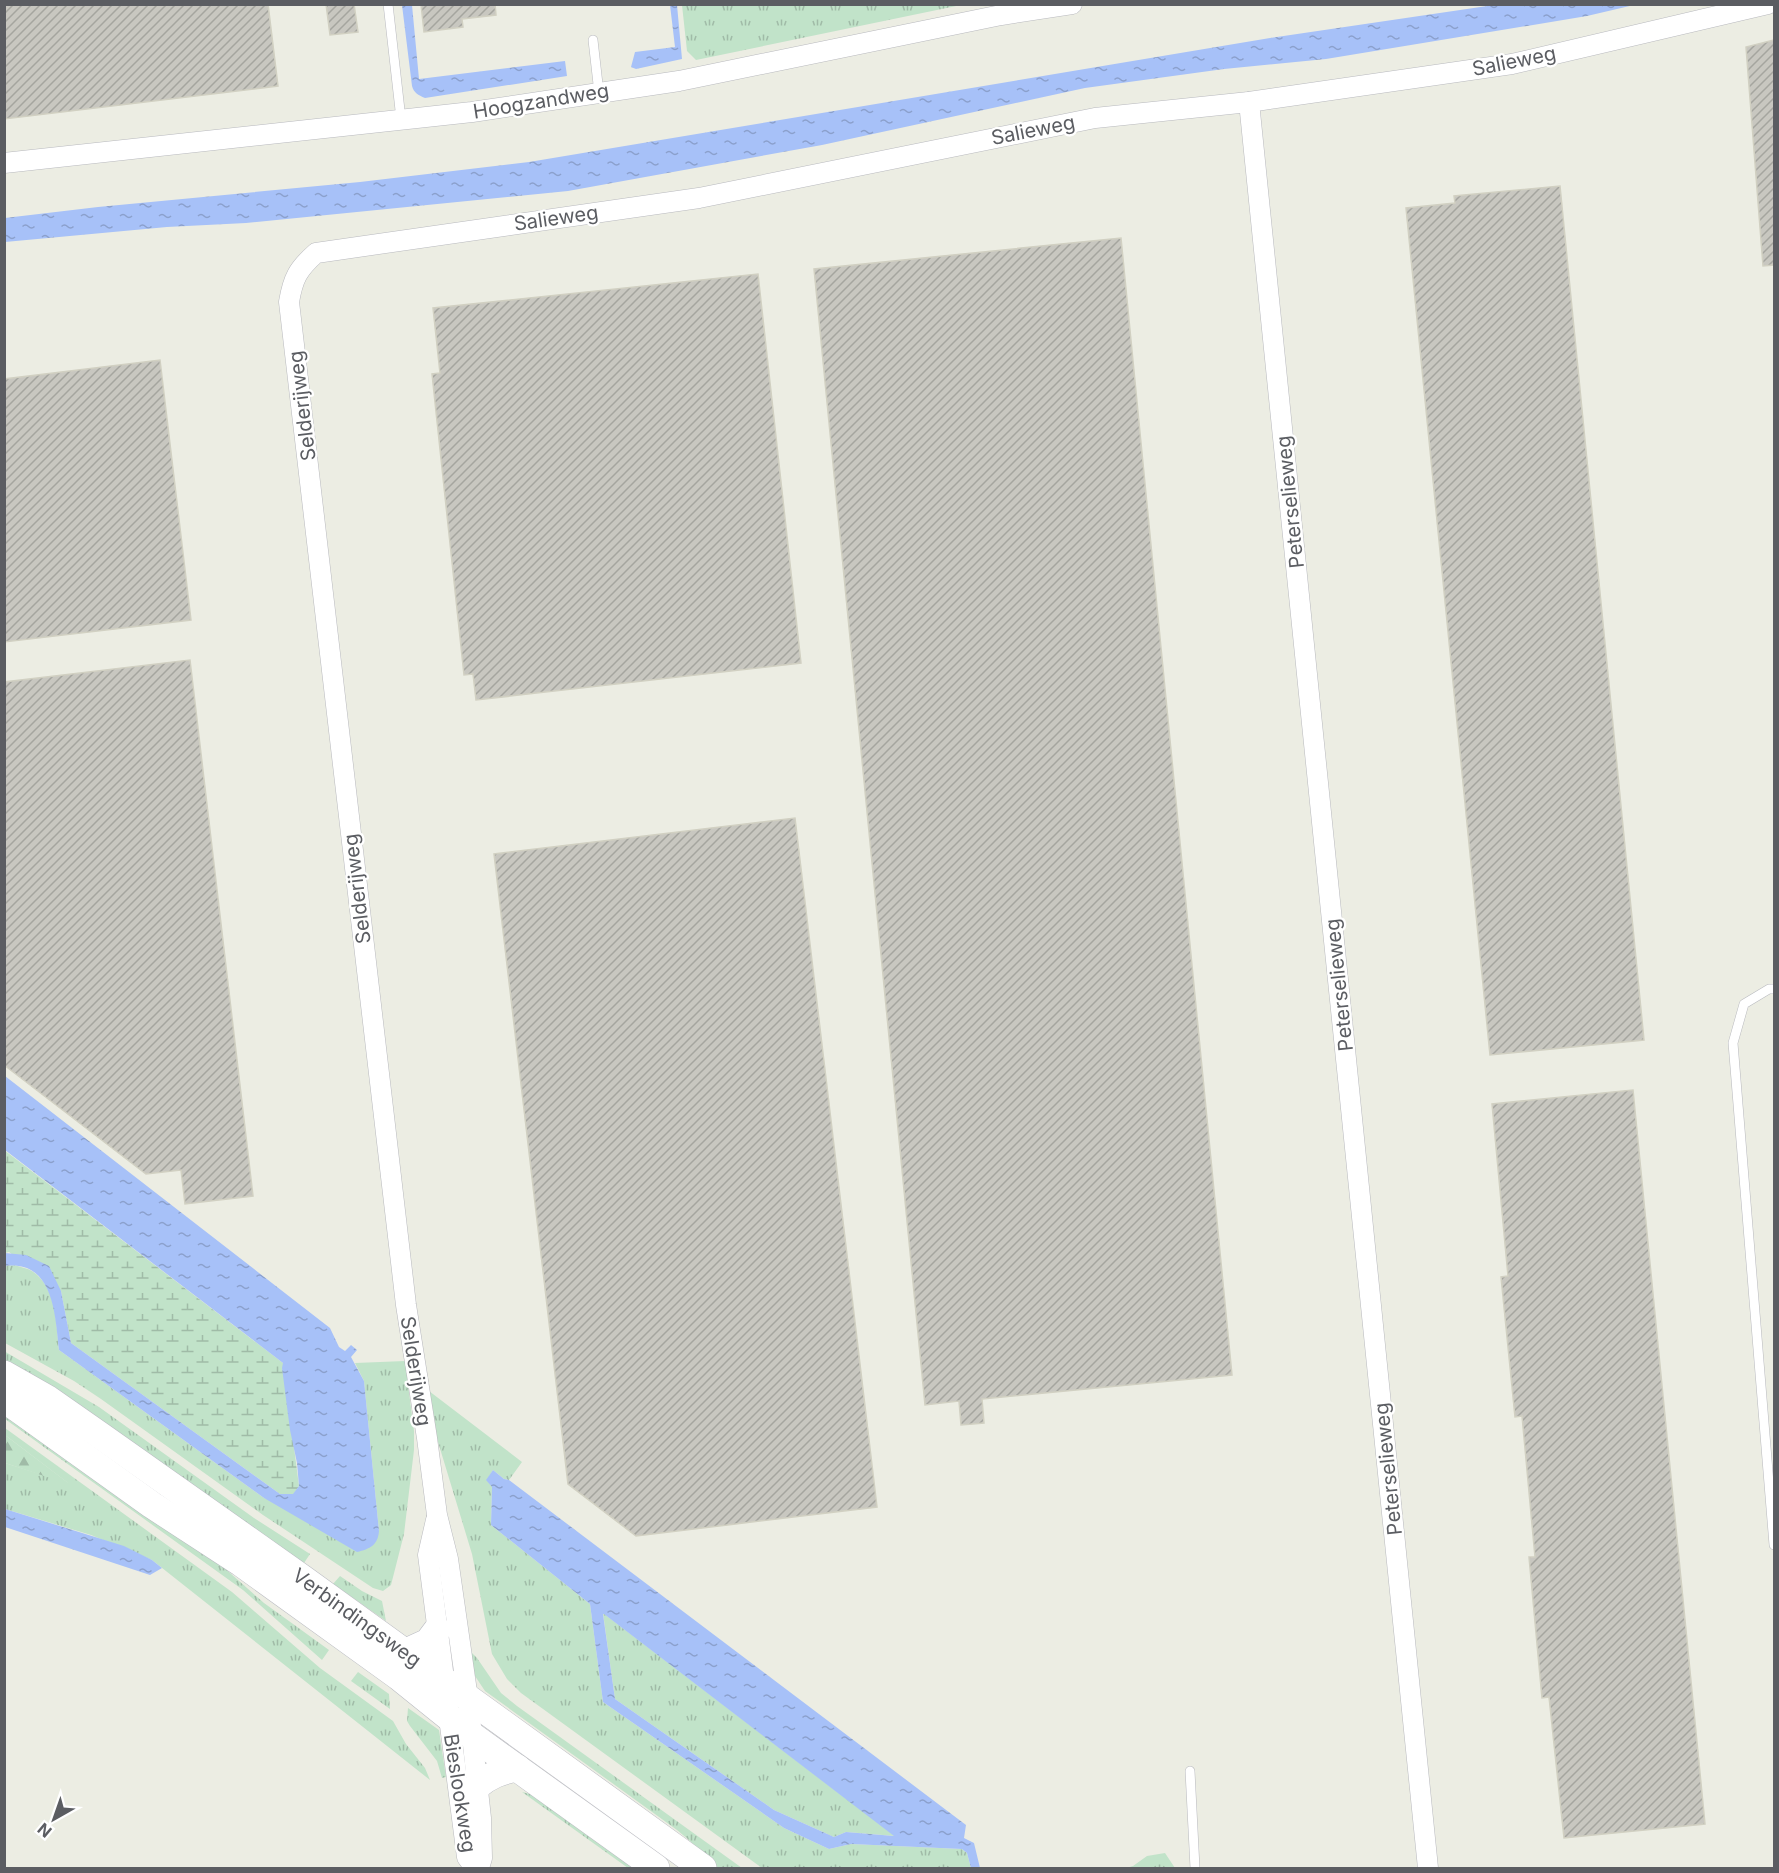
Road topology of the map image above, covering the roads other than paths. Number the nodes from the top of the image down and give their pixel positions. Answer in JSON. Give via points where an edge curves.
{"nodes":[{"id":1,"x":388,"y":4,"type":"edge"},
{"id":2,"x":1072,"y":4,"type":"edge"},
{"id":3,"x":1768,"y":4,"type":"edge"},
{"id":4,"x":593,"y":40,"type":"dead end"},
{"id":5,"x":599,"y":93,"type":"junction"},
{"id":6,"x":1249,"y":102,"type":"junction"},
{"id":7,"x":401,"y":119,"type":"junction"},
{"id":8,"x":4,"y":163,"type":"edge"},
{"id":9,"x":303,"y":265,"type":"joint"},
{"id":10,"x":1774,"y":988,"type":"edge"},
{"id":11,"x":4,"y":1374,"type":"edge"},
{"id":12,"x":4,"y":1400,"type":"edge"},
{"id":13,"x":437,"y":1515,"type":"junction"},
{"id":14,"x":1774,"y":1545,"type":"edge"},
{"id":15,"x":437,"y":1630,"type":"junction"},
{"id":16,"x":404,"y":1653,"type":"junction"},
{"id":17,"x":444,"y":1682,"type":"junction"},
{"id":18,"x":458,"y":1707,"type":"junction"},
{"id":19,"x":471,"y":1735,"type":"junction"},
{"id":20,"x":517,"y":1768,"type":"junction"},
{"id":21,"x":1190,"y":1771,"type":"dead end"},
{"id":22,"x":477,"y":1786,"type":"junction"},
{"id":23,"x":477,"y":1869,"type":"edge"},
{"id":24,"x":656,"y":1869,"type":"edge"},
{"id":25,"x":703,"y":1869,"type":"edge"},
{"id":26,"x":1196,"y":1869,"type":"edge"},
{"id":27,"x":1428,"y":1869,"type":"edge"}],
"edges":[{"from":1,"to":7,"type":"lane"},
{"from":2,"to":5,"type":"street","name":"Hoogzandweg","via":[[679,81]]},
{"from":3,"to":6,"type":"street","name":"Salieweg","via":[[1512,64]]},
{"from":4,"to":5,"type":"lane"},
{"from":5,"to":7,"type":"street","name":"Hoogzandweg"},
{"from":6,"to":9,"type":"street","name":"Salieweg","via":[[1095,118],[699,198],[316,253]]},
{"from":6,"to":27,"type":"street","name":"Peterselieweg"},
{"from":7,"to":8,"type":"street","name":"Hoogzandweg"},
{"from":9,"to":13,"type":"street","name":"Selderijweg","via":[[293,282],[290,302],[406,1305]]},
{"from":10,"to":14,"type":"lane","via":[[1744,1004],[1733,1043]]},
{"from":11,"to":16,"type":"street","name":"Verbindingsweg","via":[[48,1399]]},
{"from":12,"to":18,"type":"street","name":"Verbindingsweg","via":[[399,1677]]},
{"from":13,"to":15,"type":"street","name":"Selderijweg","via":[[428,1555]]},
{"from":13,"to":18,"type":"street","name":"Selderijweg","via":[[448,1559]]},
{"from":15,"to":16,"type":"street","via":[[428,1642]]},
{"from":15,"to":17,"type":"street","name":"Selderijweg"},
{"from":16,"to":17,"type":"street","name":"Verbindingsweg"},
{"from":17,"to":18,"type":"street","name":"Verbindingsweg"},
{"from":18,"to":19,"type":"street","name":"Verbindingsweg"},
{"from":18,"to":23,"type":"street","name":"Bieslookweg","via":[[467,1857]]},
{"from":18,"to":25,"type":"street","name":"Verbindingsweg"},
{"from":19,"to":20,"type":"street","name":"Verbindingsweg"},
{"from":19,"to":22,"type":"street","name":"Bieslookweg"},
{"from":20,"to":22,"type":"street","via":[[489,1776]]},
{"from":20,"to":24,"type":"street","name":"Verbindingsweg"},
{"from":21,"to":26,"type":"lane"},
{"from":22,"to":23,"type":"street","name":"Bieslookweg","via":[[482,1858]]}]}
